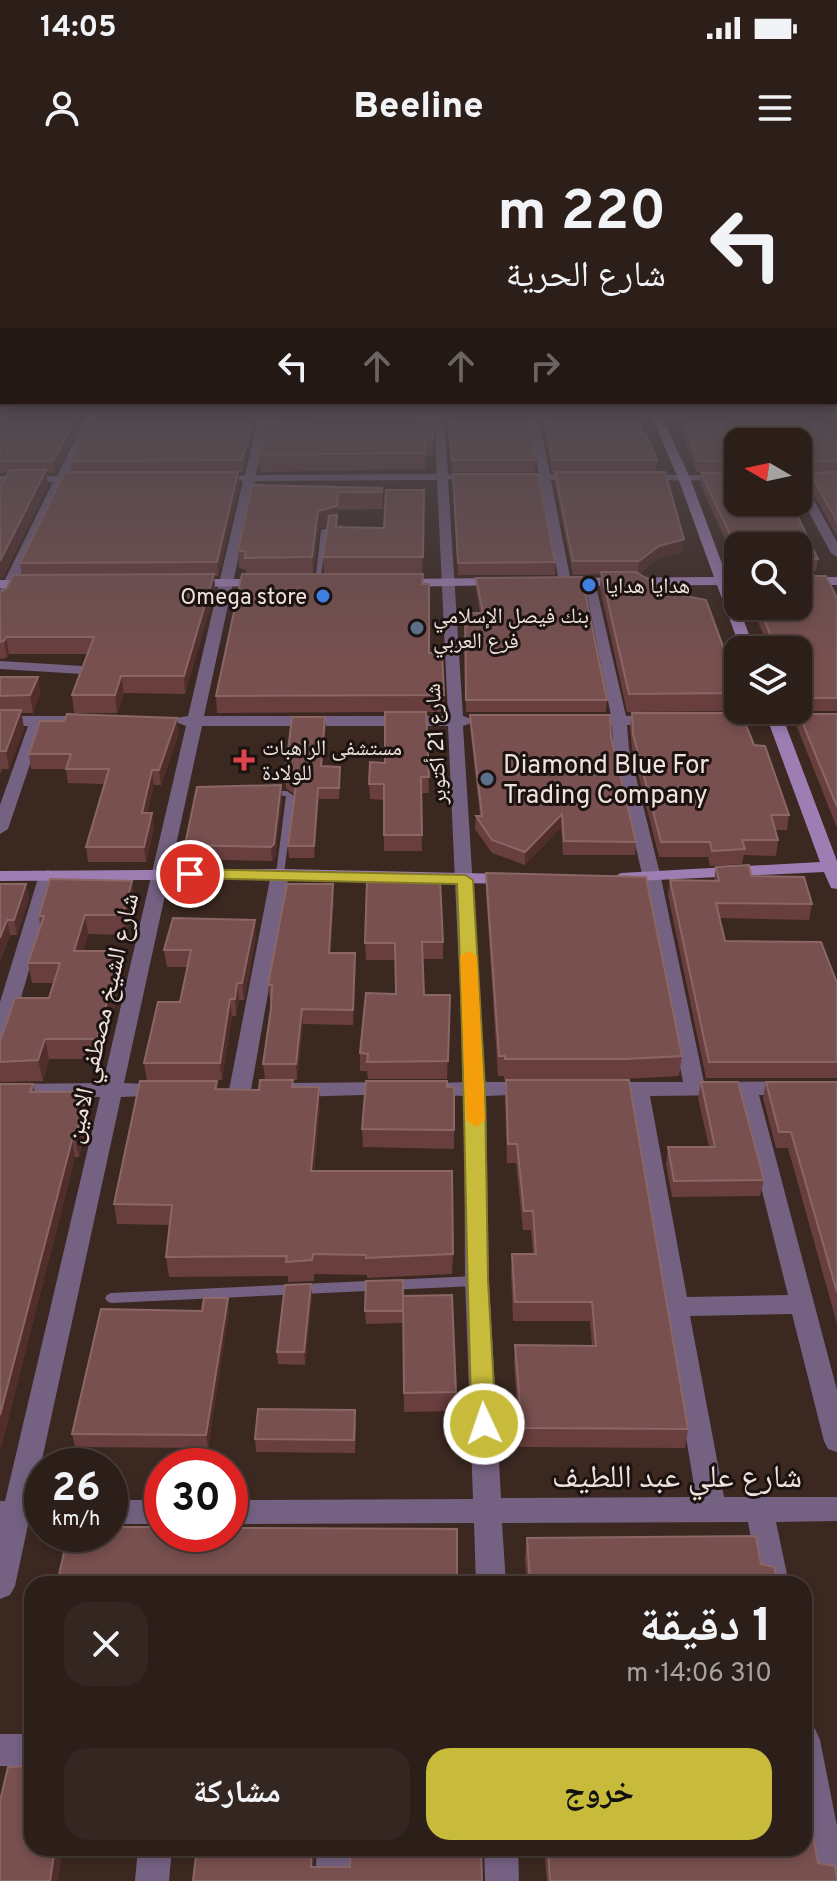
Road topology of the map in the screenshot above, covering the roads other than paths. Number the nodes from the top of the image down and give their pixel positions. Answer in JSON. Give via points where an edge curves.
{"nodes":[{"id":1,"x":52,"y":495,"type":"edge"},
{"id":2,"x":251,"y":495,"type":"edge"},
{"id":3,"x":443,"y":495,"type":"edge"},
{"id":4,"x":549,"y":495,"type":"edge"},
{"id":5,"x":690,"y":495,"type":"edge"},
{"id":6,"x":812,"y":496,"type":"edge"},
{"id":7,"x":342,"y":527,"type":"edge"},
{"id":8,"x":837,"y":553,"type":"edge"},
{"id":9,"x":720,"y":581,"type":"junction"},
{"id":10,"x":724,"y":581,"type":"edge"},
{"id":11,"x":812,"y":581,"type":"edge"},
{"id":12,"x":837,"y":581,"type":"edge"},
{"id":13,"x":446,"y":582,"type":"junction"},
{"id":14,"x":520,"y":582,"type":"edge"},
{"id":15,"x":535,"y":582,"type":"edge"},
{"id":16,"x":565,"y":582,"type":"junction"},
{"id":17,"x":589,"y":582,"type":"junction"},
{"id":18,"x":179,"y":583,"type":"edge"},
{"id":19,"x":226,"y":583,"type":"junction"},
{"id":20,"x":286,"y":583,"type":"edge"},
{"id":21,"x":302,"y":583,"type":"edge"},
{"id":22,"x":324,"y":583,"type":"joint"},
{"id":23,"x":374,"y":583,"type":"edge"},
{"id":24,"x":5,"y":584,"type":"edge"},
{"id":25,"x":56,"y":584,"type":"edge"},
{"id":26,"x":0,"y":603,"type":"edge"},
{"id":27,"x":742,"y":636,"type":"edge"},
{"id":28,"x":0,"y":665,"type":"edge"},
{"id":29,"x":82,"y":670,"type":"edge"},
{"id":30,"x":812,"y":717,"type":"edge"},
{"id":31,"x":724,"y":718,"type":"edge"},
{"id":32,"x":837,"y":719,"type":"edge"},
{"id":33,"x":619,"y":720,"type":"junction"},
{"id":34,"x":666,"y":720,"type":"edge"},
{"id":35,"x":697,"y":720,"type":"edge"},
{"id":36,"x":0,"y":721,"type":"edge"},
{"id":37,"x":37,"y":721,"type":"junction"},
{"id":38,"x":84,"y":721,"type":"edge"},
{"id":39,"x":163,"y":721,"type":"edge"},
{"id":40,"x":194,"y":721,"type":"junction"},
{"id":41,"x":456,"y":721,"type":"junction"},
{"id":42,"x":486,"y":721,"type":"edge"},
{"id":43,"x":574,"y":721,"type":"edge"},
{"id":44,"x":778,"y":724,"type":"edge"},
{"id":45,"x":258,"y":793,"type":"edge"},
{"id":46,"x":0,"y":829,"type":"edge"},
{"id":47,"x":834,"y":866,"type":"edge"},
{"id":48,"x":160,"y":874,"type":"junction"},
{"id":49,"x":280,"y":874,"type":"junction"},
{"id":50,"x":48,"y":875,"type":"junction"},
{"id":51,"x":0,"y":876,"type":"edge"},
{"id":52,"x":605,"y":878,"type":"edge"},
{"id":53,"x":652,"y":878,"type":"junction"},
{"id":54,"x":527,"y":879,"type":"edge"},
{"id":55,"x":465,"y":880,"type":"junction"},
{"id":56,"x":837,"y":884,"type":"edge"},
{"id":57,"x":0,"y":1035,"type":"edge"},
{"id":58,"x":638,"y":1088,"type":"junction"},
{"id":59,"x":695,"y":1088,"type":"junction"},
{"id":60,"x":747,"y":1088,"type":"junction"},
{"id":61,"x":837,"y":1088,"type":"edge"},
{"id":62,"x":475,"y":1089,"type":"junction"},
{"id":63,"x":549,"y":1089,"type":"edge"},
{"id":64,"x":579,"y":1089,"type":"edge"},
{"id":65,"x":111,"y":1090,"type":"junction"},
{"id":66,"x":183,"y":1090,"type":"edge"},
{"id":67,"x":0,"y":1091,"type":"edge"},
{"id":68,"x":477,"y":1281,"type":"junction"},
{"id":69,"x":111,"y":1298,"type":"dead end"},
{"id":70,"x":801,"y":1304,"type":"junction"},
{"id":71,"x":676,"y":1307,"type":"junction"},
{"id":72,"x":837,"y":1441,"type":"edge"},
{"id":73,"x":712,"y":1509,"type":"junction"},
{"id":74,"x":759,"y":1509,"type":"junction"},
{"id":75,"x":837,"y":1509,"type":"edge"},
{"id":76,"x":488,"y":1510,"type":"junction"},
{"id":77,"x":248,"y":1512,"type":"edge"},
{"id":78,"x":19,"y":1513,"type":"edge"},
{"id":79,"x":491,"y":1576,"type":"edge"},
{"id":80,"x":772,"y":1576,"type":"edge"},
{"id":81,"x":0,"y":1586,"type":"edge"},
{"id":82,"x":0,"y":1750,"type":"edge"},
{"id":83,"x":24,"y":1750,"type":"edge"},
{"id":84,"x":812,"y":1782,"type":"edge"},
{"id":85,"x":154,"y":1856,"type":"edge"},
{"id":86,"x":334,"y":1856,"type":"edge"},
{"id":87,"x":501,"y":1856,"type":"edge"},
{"id":88,"x":152,"y":1881,"type":"edge"},
{"id":89,"x":332,"y":1881,"type":"edge"},
{"id":90,"x":502,"y":1881,"type":"edge"},
{"id":91,"x":831,"y":1881,"type":"edge"}],
"edges":[{"from":1,"to":24,"type":"street"},
{"from":2,"to":19,"type":"street","name":"شارع الشيخ مصطفي الامين"},
{"from":3,"to":13,"type":"street","name":"شارع 21 أكتوبر"},
{"from":4,"to":16,"type":"street"},
{"from":5,"to":9,"type":"street"},
{"from":6,"to":8,"type":"street"},
{"from":7,"to":22,"type":"lane","via":[[324,530]]},
{"from":9,"to":10,"type":"street"},
{"from":9,"to":17,"type":"street"},
{"from":9,"to":27,"type":"street"},
{"from":11,"to":12,"type":"street"},
{"from":13,"to":14,"type":"street"},
{"from":13,"to":23,"type":"street"},
{"from":13,"to":41,"type":"street","name":"شارع 21 أكتوبر"},
{"from":15,"to":16,"type":"street"},
{"from":16,"to":17,"type":"street"},
{"from":17,"to":33,"type":"street"},
{"from":18,"to":19,"type":"street"},
{"from":19,"to":20,"type":"street"},
{"from":19,"to":40,"type":"street","name":"شارع الشيخ مصطفي الامين"},
{"from":21,"to":22,"type":"street"},
{"from":24,"to":25,"type":"street"},
{"from":24,"to":26,"type":"street"},
{"from":28,"to":29,"type":"street"},
{"from":30,"to":32,"type":"street"},
{"from":31,"to":35,"type":"street"},
{"from":33,"to":34,"type":"street"},
{"from":33,"to":43,"type":"street"},
{"from":33,"to":53,"type":"street"},
{"from":36,"to":37,"type":"street"},
{"from":37,"to":38,"type":"street"},
{"from":37,"to":46,"type":"street"},
{"from":39,"to":40,"type":"street"},
{"from":40,"to":41,"type":"street"},
{"from":40,"to":48,"type":"street","name":"شارع الشيخ مصطفي الامين","via":[[183,796]]},
{"from":41,"to":42,"type":"street"},
{"from":41,"to":55,"type":"street","name":"شارع 21 أكتوبر"},
{"from":44,"to":47,"type":"street"},
{"from":45,"to":49,"type":"lane","via":[[290,796]]},
{"from":47,"to":53,"type":"street"},
{"from":47,"to":56,"type":"street"},
{"from":48,"to":49,"type":"street"},
{"from":48,"to":50,"type":"street"},
{"from":48,"to":65,"type":"street","name":"شارع الشيخ مصطفي الامين"},
{"from":49,"to":55,"type":"street"},
{"from":49,"to":62,"type":"street","via":[[248,1090]]},
{"from":50,"to":51,"type":"street"},
{"from":50,"to":57,"type":"street"},
{"from":52,"to":53,"type":"street"},
{"from":53,"to":59,"type":"street"},
{"from":54,"to":55,"type":"street"},
{"from":55,"to":62,"type":"street","name":"شارع 21 أكتوبر"},
{"from":58,"to":59,"type":"street"},
{"from":58,"to":64,"type":"street"},
{"from":58,"to":71,"type":"street"},
{"from":59,"to":60,"type":"street"},
{"from":60,"to":61,"type":"street"},
{"from":60,"to":70,"type":"street"},
{"from":62,"to":63,"type":"street"},
{"from":62,"to":68,"type":"street","name":"شارع 21 أكتوبر"},
{"from":65,"to":66,"type":"street"},
{"from":65,"to":67,"type":"street"},
{"from":65,"to":78,"type":"street","name":"شارع الشيخ مصطفي الامين"},
{"from":68,"to":69,"type":"lane"},
{"from":68,"to":76,"type":"street","name":"شارع 21 أكتوبر"},
{"from":70,"to":71,"type":"street"},
{"from":70,"to":72,"type":"street"},
{"from":71,"to":73,"type":"street"},
{"from":73,"to":74,"type":"street","name":"شارع علي عبد اللطيف"},
{"from":73,"to":76,"type":"street","name":"شارع علي عبد اللطيف"},
{"from":74,"to":75,"type":"street","name":"شارع علي عبد اللطيف"},
{"from":74,"to":80,"type":"street"},
{"from":76,"to":77,"type":"street","name":"شارع علي عبد اللطيف"},
{"from":76,"to":79,"type":"street","name":"شارع 21 أكتوبر"},
{"from":78,"to":81,"type":"street","name":"شارع الشيخ مصطفي الامين"},
{"from":82,"to":83,"type":"street"},
{"from":84,"to":91,"type":"street"},
{"from":85,"to":88,"type":"street"},
{"from":86,"to":89,"type":"street"},
{"from":87,"to":90,"type":"street"}]}
